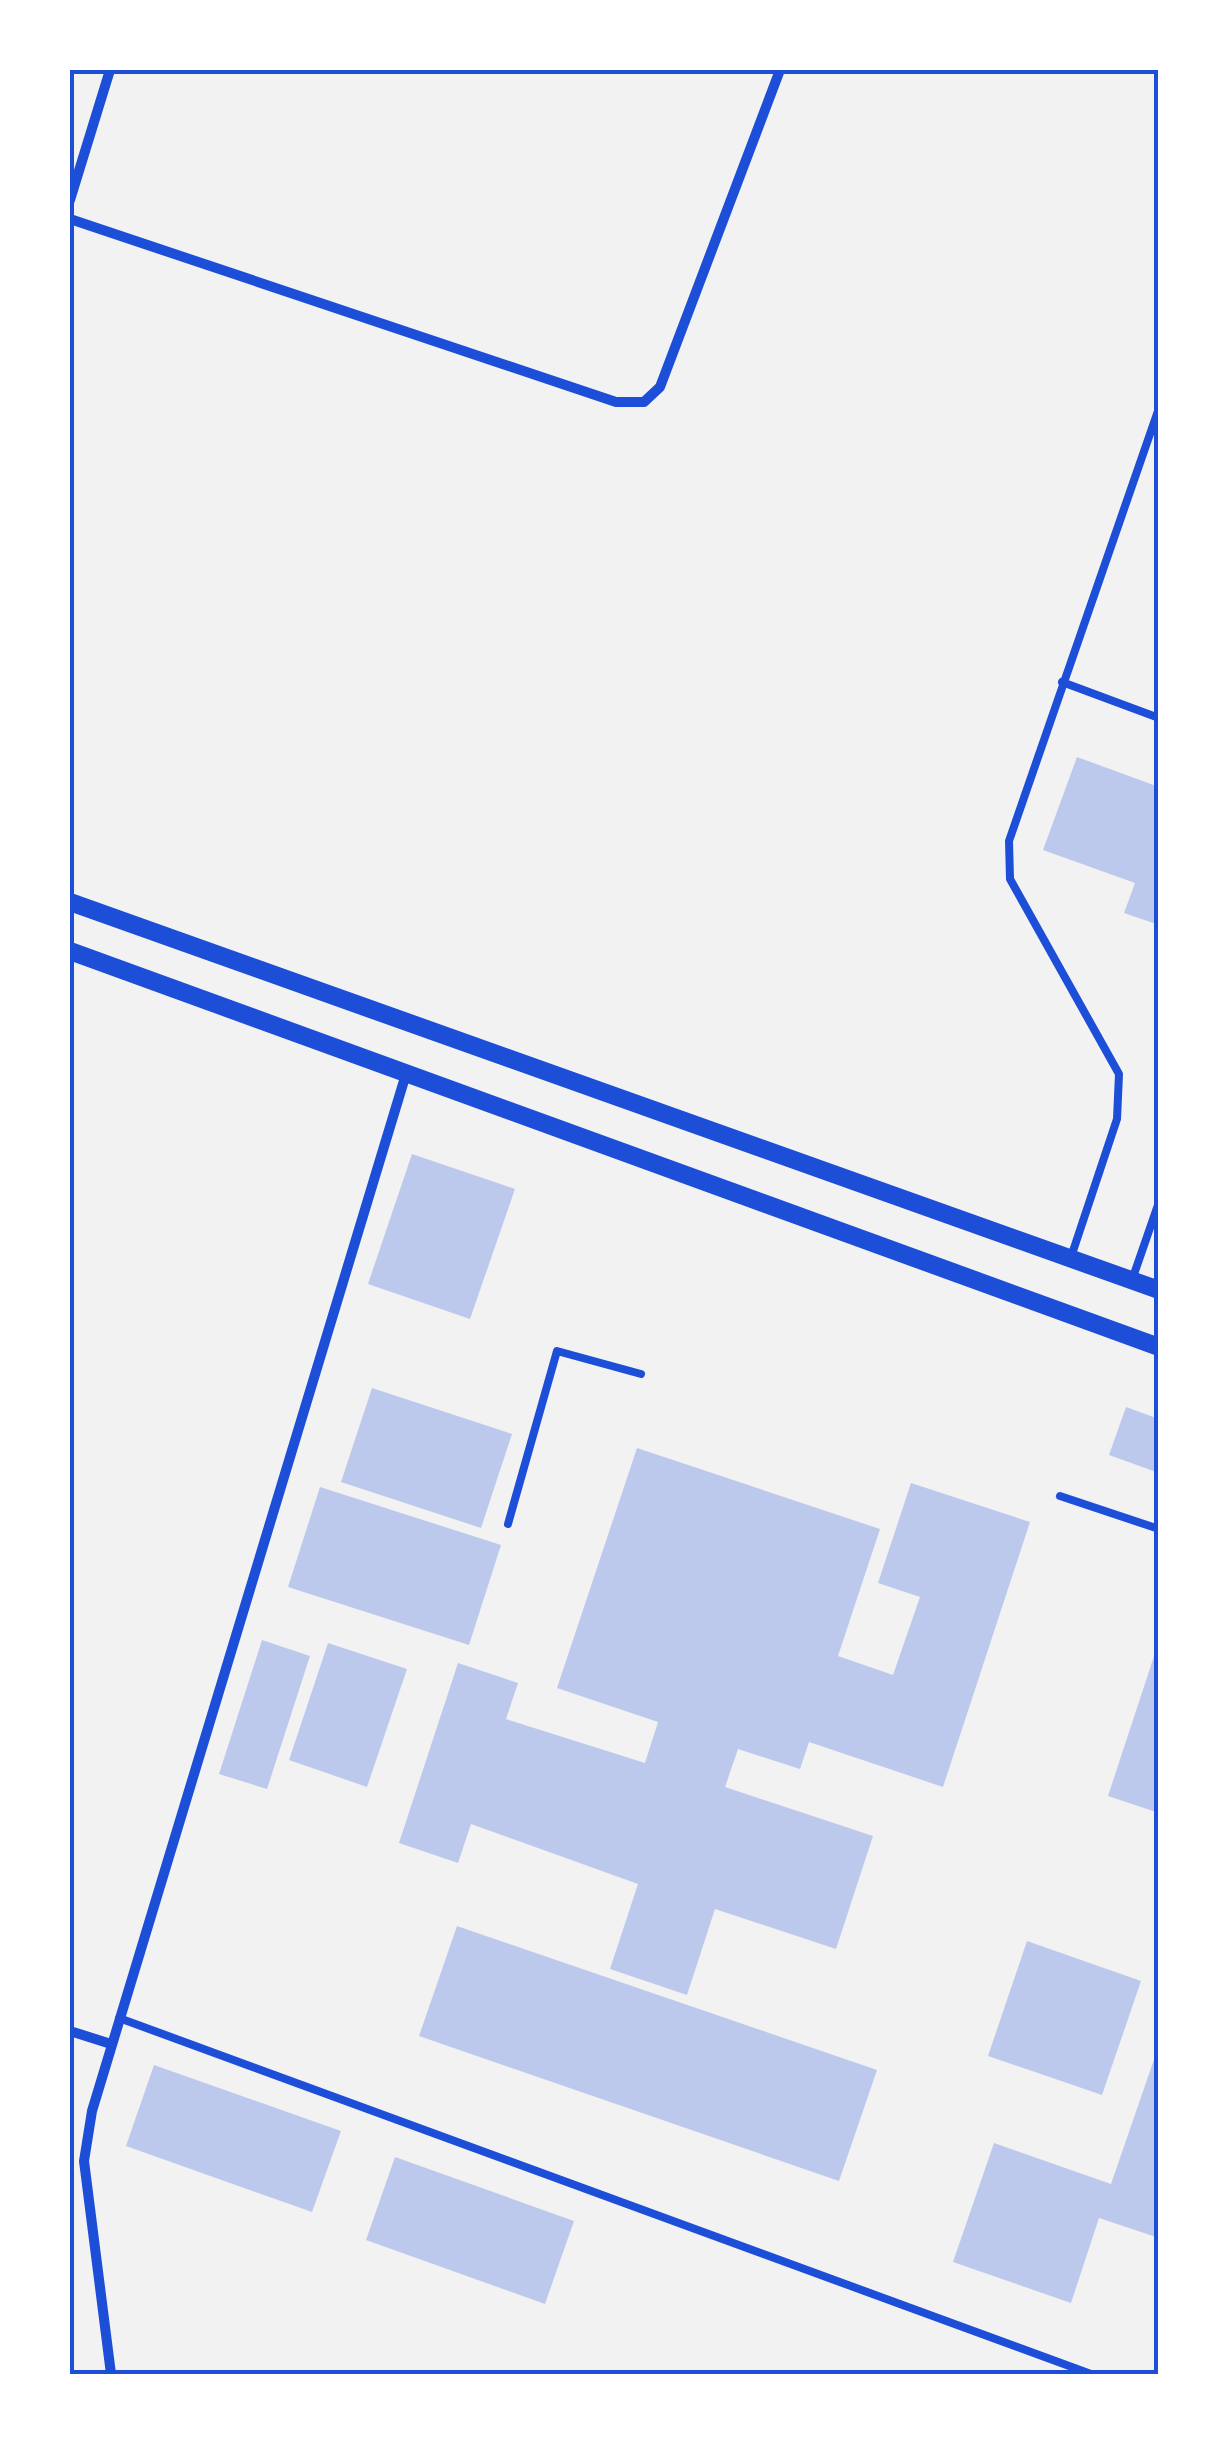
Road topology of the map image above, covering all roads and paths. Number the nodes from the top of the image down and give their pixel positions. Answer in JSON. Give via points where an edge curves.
{"nodes":[{"id":1,"x":110,"y":70,"type":"edge"},
{"id":2,"x":780,"y":70,"type":"edge"},
{"id":3,"x":70,"y":200,"type":"edge"},
{"id":4,"x":70,"y":220,"type":"edge"},
{"id":5,"x":1159,"y":408,"type":"edge"},
{"id":6,"x":1062,"y":682,"type":"junction"},
{"id":7,"x":1159,"y":718,"type":"edge"},
{"id":8,"x":70,"y":902,"type":"edge"},
{"id":9,"x":70,"y":951,"type":"edge"},
{"id":10,"x":406,"y":1074,"type":"junction"},
{"id":11,"x":1159,"y":1202,"type":"edge"},
{"id":12,"x":1070,"y":1259,"type":"junction"},
{"id":13,"x":1132,"y":1280,"type":"junction"},
{"id":14,"x":1159,"y":1290,"type":"edge"},
{"id":15,"x":1159,"y":1346,"type":"edge"},
{"id":16,"x":641,"y":1374,"type":"dead end"},
{"id":17,"x":1060,"y":1496,"type":"dead end"},
{"id":18,"x":508,"y":1524,"type":"dead end"},
{"id":19,"x":1159,"y":1529,"type":"edge"},
{"id":20,"x":118,"y":2018,"type":"junction"},
{"id":21,"x":70,"y":2032,"type":"edge"},
{"id":22,"x":111,"y":2044,"type":"junction"},
{"id":23,"x":110,"y":2374,"type":"edge"},
{"id":24,"x":1091,"y":2374,"type":"edge"}],
"edges":[{"from":1,"to":3,"type":"street"},
{"from":2,"to":4,"type":"street","via":[[660,387],[644,402],[616,402]]},
{"from":5,"to":6,"type":"lane"},
{"from":6,"to":7,"type":"lane"},
{"from":6,"to":12,"type":"lane","via":[[1009,841],[1010,880],[1119,1074],[1117,1118]]},
{"from":8,"to":12,"type":"street"},
{"from":9,"to":10,"type":"street"},
{"from":10,"to":15,"type":"street"},
{"from":10,"to":20,"type":"street"},
{"from":11,"to":13,"type":"lane"},
{"from":12,"to":13,"type":"street"},
{"from":13,"to":14,"type":"street"},
{"from":16,"to":18,"type":"lane","via":[[557,1351]]},
{"from":17,"to":19,"type":"lane"},
{"from":20,"to":22,"type":"street"},
{"from":20,"to":24,"type":"lane"},
{"from":21,"to":22,"type":"street"},
{"from":22,"to":23,"type":"street","via":[[84,2161]]}]}
